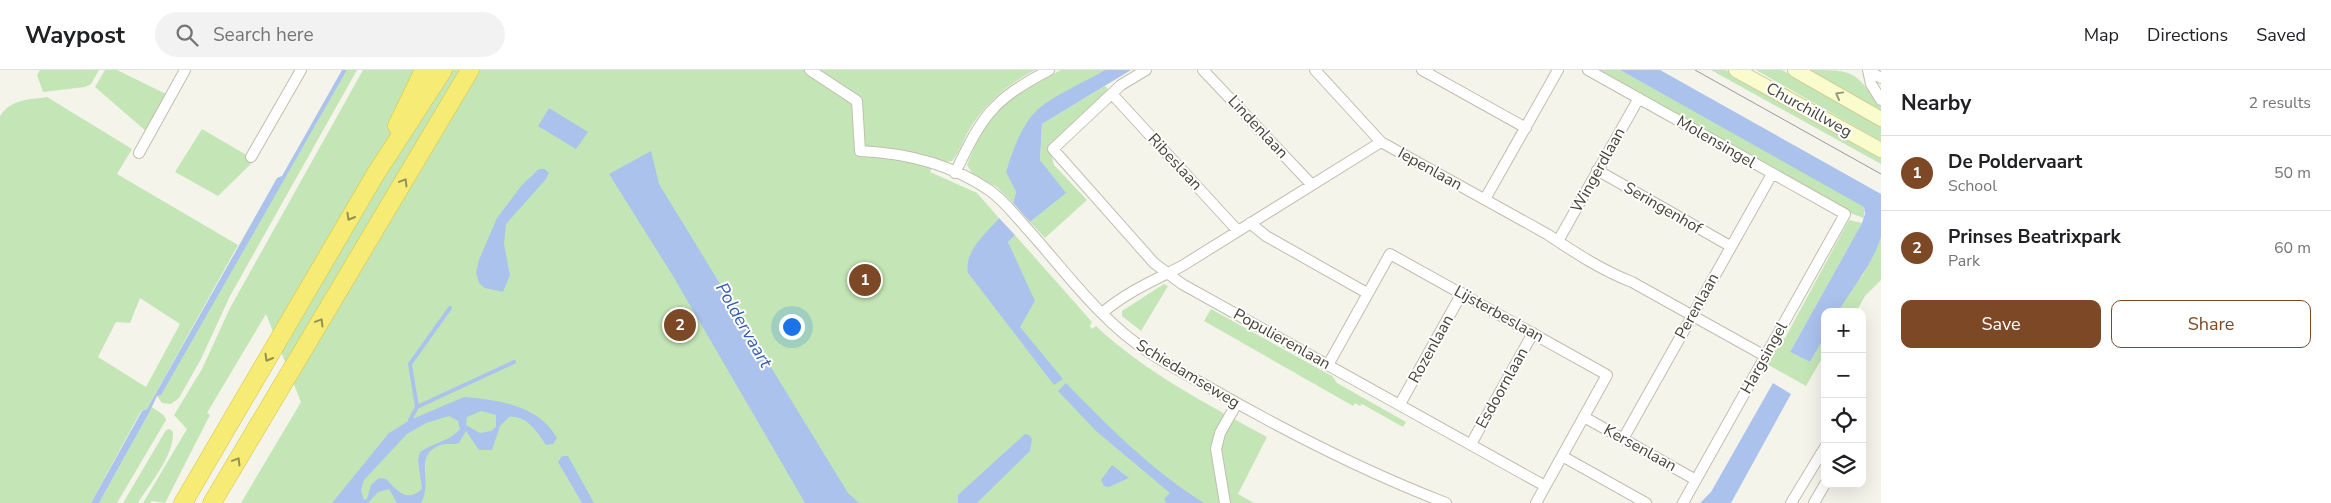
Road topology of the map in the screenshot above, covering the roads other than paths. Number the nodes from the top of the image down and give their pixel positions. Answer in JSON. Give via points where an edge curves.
{"nodes":[{"id":1,"x":185,"y":70,"type":"edge"},
{"id":2,"x":301,"y":70,"type":"edge"},
{"id":3,"x":443,"y":70,"type":"edge"},
{"id":4,"x":470,"y":70,"type":"edge"},
{"id":5,"x":810,"y":70,"type":"edge"},
{"id":6,"x":1050,"y":70,"type":"edge"},
{"id":7,"x":1146,"y":70,"type":"edge"},
{"id":8,"x":1204,"y":70,"type":"edge"},
{"id":9,"x":1422,"y":70,"type":"edge"},
{"id":10,"x":1558,"y":70,"type":"edge"},
{"id":11,"x":1588,"y":70,"type":"edge"},
{"id":12,"x":1736,"y":70,"type":"edge"},
{"id":13,"x":1795,"y":70,"type":"edge"},
{"id":14,"x":1868,"y":70,"type":"edge"},
{"id":15,"x":1321,"y":72,"type":"edge"},
{"id":16,"x":1881,"y":78,"type":"edge"},
{"id":17,"x":424,"y":82,"type":"edge"},
{"id":18,"x":1112,"y":94,"type":"junction"},
{"id":19,"x":1639,"y":98,"type":"junction"},
{"id":20,"x":1881,"y":100,"type":"edge"},
{"id":21,"x":1881,"y":119,"type":"edge"},
{"id":22,"x":1526,"y":128,"type":"junction"},
{"id":23,"x":1381,"y":142,"type":"junction"},
{"id":24,"x":1881,"y":150,"type":"edge"},
{"id":25,"x":138,"y":153,"type":"dead end"},
{"id":26,"x":251,"y":157,"type":"dead end"},
{"id":27,"x":1597,"y":170,"type":"junction"},
{"id":28,"x":955,"y":173,"type":"junction"},
{"id":29,"x":1772,"y":174,"type":"junction"},
{"id":30,"x":1312,"y":184,"type":"junction"},
{"id":31,"x":1485,"y":199,"type":"junction"},
{"id":32,"x":1845,"y":214,"type":"joint"},
{"id":33,"x":1250,"y":224,"type":"junction"},
{"id":34,"x":1238,"y":231,"type":"junction"},
{"id":35,"x":1558,"y":241,"type":"junction"},
{"id":36,"x":1730,"y":246,"type":"junction"},
{"id":37,"x":1168,"y":274,"type":"junction"},
{"id":38,"x":1368,"y":293,"type":"junction"},
{"id":39,"x":1462,"y":293,"type":"junction"},
{"id":40,"x":1102,"y":313,"type":"junction"},
{"id":41,"x":1692,"y":315,"type":"junction"},
{"id":42,"x":1533,"y":333,"type":"junction"},
{"id":43,"x":1765,"y":356,"type":"junction"},
{"id":44,"x":1328,"y":365,"type":"junction"},
{"id":45,"x":1237,"y":404,"type":"junction"},
{"id":46,"x":1400,"y":404,"type":"junction"},
{"id":47,"x":1584,"y":417,"type":"junction"},
{"id":48,"x":1623,"y":439,"type":"junction"},
{"id":49,"x":1471,"y":444,"type":"junction"},
{"id":50,"x":1821,"y":454,"type":"edge"},
{"id":51,"x":1562,"y":456,"type":"junction"},
{"id":52,"x":1696,"y":480,"type":"junction"},
{"id":53,"x":1545,"y":486,"type":"junction"},
{"id":54,"x":1823,"y":488,"type":"edge"},
{"id":55,"x":183,"y":503,"type":"edge"},
{"id":56,"x":212,"y":503,"type":"edge"},
{"id":57,"x":1225,"y":503,"type":"edge"},
{"id":58,"x":1446,"y":503,"type":"edge"},
{"id":59,"x":1536,"y":503,"type":"edge"},
{"id":60,"x":1646,"y":503,"type":"edge"},
{"id":61,"x":1683,"y":503,"type":"edge"},
{"id":62,"x":1791,"y":503,"type":"edge"},
{"id":63,"x":1814,"y":503,"type":"edge"}],
"edges":[{"from":1,"to":25,"type":"street"},
{"from":2,"to":26,"type":"street"},
{"from":3,"to":17,"type":"highway"},
{"from":56,"to":4,"type":"highway","one_way":true},
{"from":5,"to":28,"type":"street","name":"Schiedamseweg","via":[[857,101],[860,151],[904,155]]},
{"from":6,"to":28,"type":"street","via":[[1013,90],[991,110],[977,129]]},
{"from":7,"to":18,"type":"street"},
{"from":8,"to":30,"type":"street","name":"Lindenlaan"},
{"from":9,"to":22,"type":"street"},
{"from":10,"to":22,"type":"street"},
{"from":11,"to":19,"type":"street","name":"Molensingel"},
{"from":12,"to":24,"type":"main road","name":"Churchillweg"},
{"from":21,"to":13,"type":"main road","name":"Churchillweg","one_way":true},
{"from":14,"to":16,"type":"street"},
{"from":14,"to":20,"type":"street","via":[[1871,84]]},
{"from":15,"to":23,"type":"street"},
{"from":17,"to":55,"type":"highway","one_way":true,"via":[[374,175]]},
{"from":18,"to":34,"type":"street","name":"Ribeslaan"},
{"from":18,"to":37,"type":"street","name":"Populierenlaan","via":[[1053,149],[1148,256]]},
{"from":19,"to":27,"type":"street","name":"Wingerdlaan"},
{"from":19,"to":29,"type":"street","name":"Molensingel"},
{"from":22,"to":31,"type":"street"},
{"from":23,"to":30,"type":"street","name":"Iepenlaan"},
{"from":23,"to":31,"type":"street","name":"Iepenlaan"},
{"from":27,"to":35,"type":"street","name":"Wingerdlaan"},
{"from":27,"to":36,"type":"street","name":"Seringenhof"},
{"from":28,"to":40,"type":"street","name":"Schiedamseweg","via":[[989,190],[1000,200]]},
{"from":29,"to":32,"type":"street","name":"Molensingel"},
{"from":29,"to":36,"type":"street","name":"Perenlaan"},
{"from":30,"to":33,"type":"street","name":"Iepenlaan"},
{"from":31,"to":35,"type":"street","name":"Iepenlaan"},
{"from":32,"to":43,"type":"street","name":"Hargsingel"},
{"from":33,"to":34,"type":"street","name":"Iepenlaan"},
{"from":33,"to":38,"type":"street"},
{"from":34,"to":37,"type":"street","name":"Iepenlaan"},
{"from":35,"to":41,"type":"street","name":"Iepenlaan"},
{"from":36,"to":41,"type":"street","name":"Perenlaan"},
{"from":37,"to":40,"type":"street","name":"Iepenlaan","via":[[1154,278]]},
{"from":37,"to":44,"type":"street","name":"Populierenlaan"},
{"from":38,"to":39,"type":"street","name":"Lijsterbeslaan","via":[[1390,254]]},
{"from":38,"to":44,"type":"street"},
{"from":39,"to":42,"type":"street","name":"Lijsterbeslaan"},
{"from":39,"to":46,"type":"street","name":"Rozenlaan"},
{"from":40,"to":45,"type":"street","name":"Schiedamseweg","via":[[1150,354]]},
{"from":41,"to":43,"type":"street","name":"Iepenlaan"},
{"from":41,"to":48,"type":"street","name":"Perenlaan"},
{"from":42,"to":47,"type":"street","name":"Lijsterbeslaan","via":[[1607,375]]},
{"from":42,"to":49,"type":"street","name":"Esdoornlaan"},
{"from":43,"to":52,"type":"street","name":"Hargsingel"},
{"from":44,"to":46,"type":"street","name":"Populierenlaan"},
{"from":45,"to":57,"type":"street","via":[[1220,432],[1216,450]]},
{"from":45,"to":58,"type":"street","name":"Schiedamseweg","via":[[1365,468]]},
{"from":46,"to":49,"type":"street","name":"Populierenlaan"},
{"from":47,"to":48,"type":"street","name":"Kersenlaan"},
{"from":47,"to":51,"type":"street"},
{"from":48,"to":52,"type":"street","name":"Kersenlaan"},
{"from":49,"to":53,"type":"street","name":"Populierenlaan"},
{"from":50,"to":62,"type":"street"},
{"from":51,"to":53,"type":"street"},
{"from":51,"to":60,"type":"street"},
{"from":52,"to":61,"type":"street","name":"Hargsingel"},
{"from":53,"to":59,"type":"street"},
{"from":54,"to":63,"type":"street"}]}
